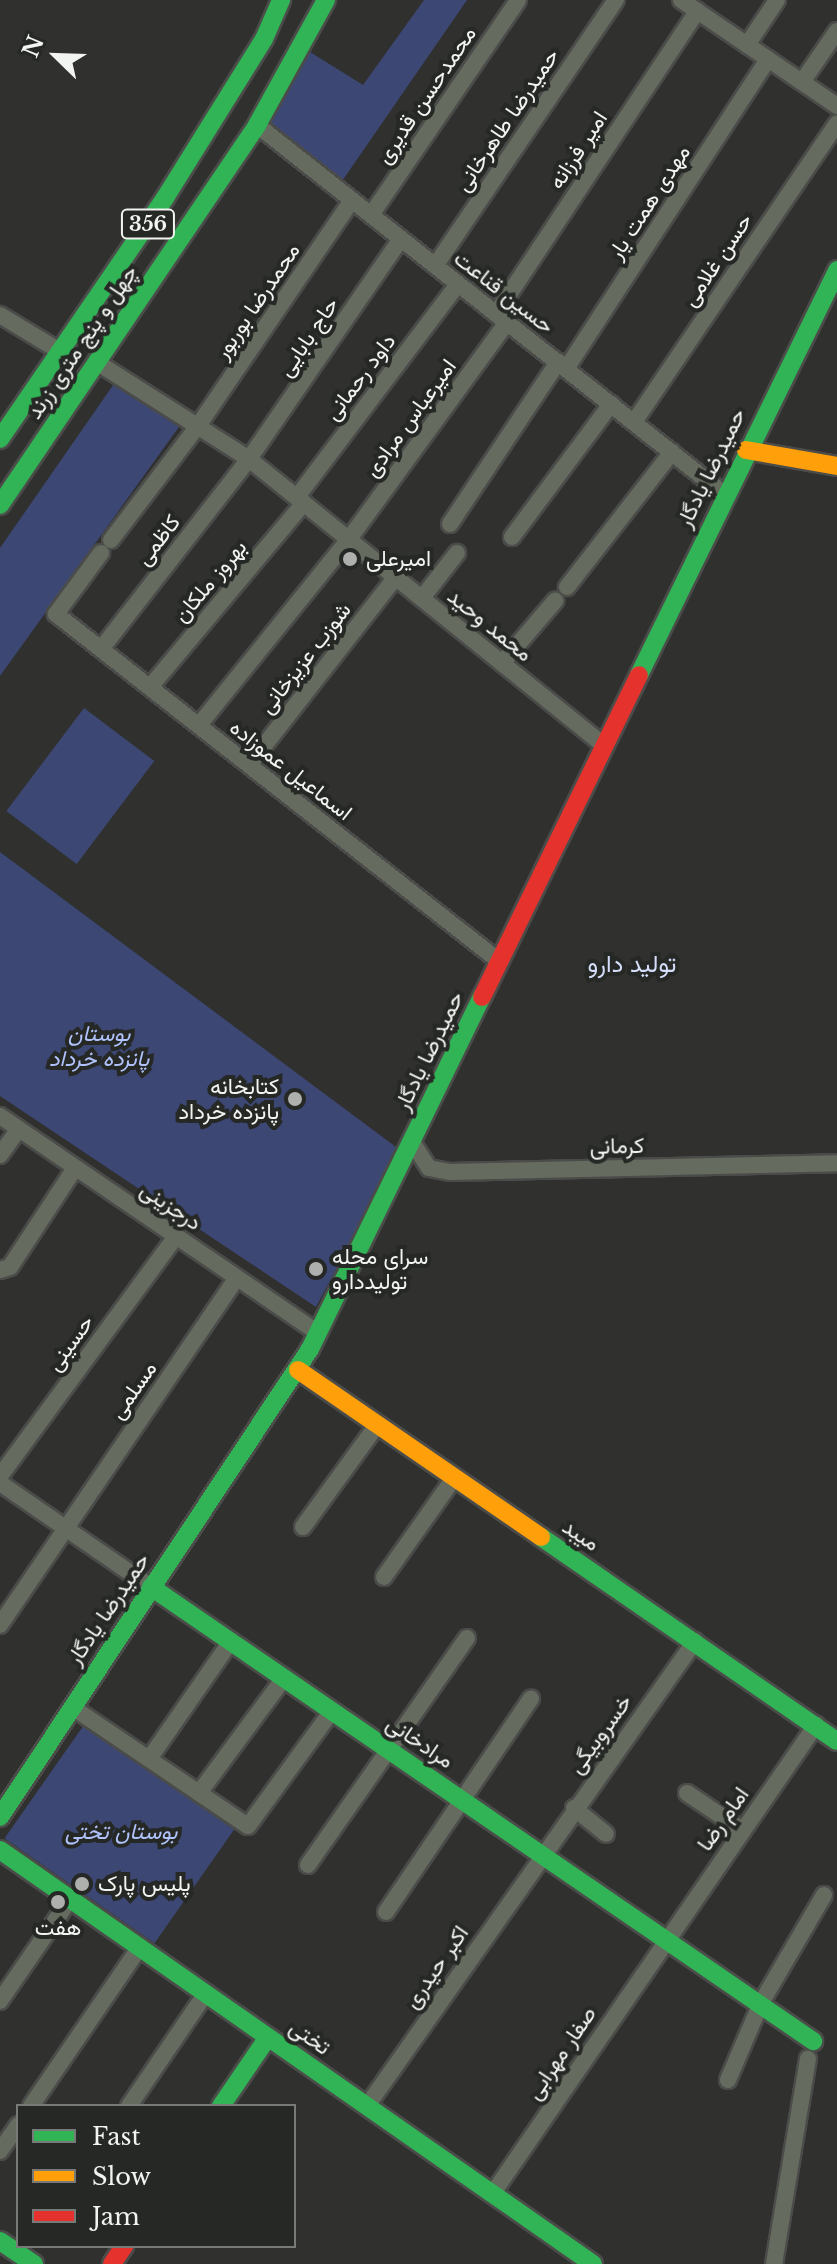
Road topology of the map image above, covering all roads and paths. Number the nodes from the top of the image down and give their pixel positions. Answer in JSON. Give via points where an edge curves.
{"nodes":[{"id":1,"x":281,"y":0,"type":"edge"},
{"id":2,"x":326,"y":0,"type":"edge"},
{"id":3,"x":518,"y":0,"type":"edge"},
{"id":4,"x":616,"y":0,"type":"edge"},
{"id":5,"x":777,"y":0,"type":"edge"},
{"id":6,"x":688,"y":4,"type":"edge"},
{"id":7,"x":837,"y":31,"type":"edge"},
{"id":8,"x":747,"y":45,"type":"junction"},
{"id":9,"x":768,"y":59,"type":"junction"},
{"id":10,"x":802,"y":82,"type":"junction"},
{"id":11,"x":837,"y":106,"type":"edge"},
{"id":12,"x":837,"y":123,"type":"edge"},
{"id":13,"x":257,"y":125,"type":"junction"},
{"id":14,"x":352,"y":200,"type":"junction"},
{"id":15,"x":371,"y":215,"type":"junction"},
{"id":16,"x":401,"y":239,"type":"junction"},
{"id":17,"x":435,"y":266,"type":"junction"},
{"id":18,"x":837,"y":270,"type":"edge"},
{"id":19,"x":458,"y":284,"type":"junction"},
{"id":20,"x":0,"y":315,"type":"edge"},
{"id":21,"x":502,"y":318,"type":"junction"},
{"id":22,"x":61,"y":352,"type":"junction"},
{"id":23,"x":98,"y":363,"type":"junction"},
{"id":24,"x":562,"y":366,"type":"junction"},
{"id":25,"x":611,"y":404,"type":"junction"},
{"id":26,"x":634,"y":422,"type":"junction"},
{"id":27,"x":198,"y":426,"type":"junction"},
{"id":28,"x":0,"y":439,"type":"edge"},
{"id":29,"x":746,"y":450,"type":"junction"},
{"id":30,"x":672,"y":452,"type":"junction"},
{"id":31,"x":249,"y":459,"type":"junction"},
{"id":32,"x":837,"y":466,"type":"edge"},
{"id":33,"x":724,"y":494,"type":"junction"},
{"id":34,"x":300,"y":500,"type":"junction"},
{"id":35,"x":0,"y":505,"type":"edge"},
{"id":36,"x":450,"y":524,"type":"dead end"},
{"id":37,"x":512,"y":537,"type":"dead end"},
{"id":38,"x":349,"y":539,"type":"junction"},
{"id":39,"x":457,"y":553,"type":"dead end"},
{"id":40,"x":396,"y":577,"type":"junction"},
{"id":41,"x":567,"y":587,"type":"dead end"},
{"id":42,"x":422,"y":598,"type":"junction"},
{"id":43,"x":555,"y":601,"type":"dead end"},
{"id":44,"x":56,"y":614,"type":"joint"},
{"id":45,"x":101,"y":649,"type":"junction"},
{"id":46,"x":502,"y":663,"type":"junction"},
{"id":47,"x":150,"y":687,"type":"junction"},
{"id":48,"x":199,"y":725,"type":"junction"},
{"id":49,"x":603,"y":745,"type":"junction"},
{"id":50,"x":249,"y":765,"type":"junction"},
{"id":51,"x":499,"y":961,"type":"junction"},
{"id":52,"x":0,"y":1116,"type":"edge"},
{"id":53,"x":19,"y":1129,"type":"junction"},
{"id":54,"x":412,"y":1142,"type":"junction"},
{"id":55,"x":0,"y":1155,"type":"edge"},
{"id":56,"x":837,"y":1163,"type":"edge"},
{"id":57,"x":75,"y":1168,"type":"junction"},
{"id":58,"x":176,"y":1236,"type":"junction"},
{"id":59,"x":2,"y":1271,"type":"edge"},
{"id":60,"x":237,"y":1278,"type":"junction"},
{"id":61,"x":317,"y":1332,"type":"junction"},
{"id":62,"x":298,"y":1370,"type":"junction"},
{"id":63,"x":377,"y":1425,"type":"junction"},
{"id":64,"x":0,"y":1476,"type":"edge"},
{"id":65,"x":454,"y":1478,"type":"junction"},
{"id":66,"x":0,"y":1483,"type":"edge"},
{"id":67,"x":64,"y":1527,"type":"junction"},
{"id":68,"x":303,"y":1527,"type":"dead end"},
{"id":69,"x":384,"y":1577,"type":"dead end"},
{"id":70,"x":151,"y":1587,"type":"junction"},
{"id":71,"x":0,"y":1625,"type":"edge"},
{"id":72,"x":467,"y":1638,"type":"dead end"},
{"id":73,"x":231,"y":1641,"type":"junction"},
{"id":74,"x":695,"y":1641,"type":"junction"},
{"id":75,"x":284,"y":1678,"type":"junction"},
{"id":76,"x":531,"y":1699,"type":"dead end"},
{"id":77,"x":72,"y":1707,"type":"junction"},
{"id":78,"x":332,"y":1711,"type":"junction"},
{"id":79,"x":816,"y":1725,"type":"junction"},
{"id":80,"x":837,"y":1741,"type":"edge"},
{"id":81,"x":388,"y":1748,"type":"junction"},
{"id":82,"x":149,"y":1759,"type":"junction"},
{"id":83,"x":199,"y":1793,"type":"junction"},
{"id":84,"x":687,"y":1793,"type":"dead end"},
{"id":85,"x":461,"y":1798,"type":"junction"},
{"id":86,"x":574,"y":1808,"type":"junction"},
{"id":87,"x":0,"y":1817,"type":"edge"},
{"id":88,"x":742,"y":1830,"type":"junction"},
{"id":89,"x":606,"y":1834,"type":"dead end"},
{"id":90,"x":0,"y":1850,"type":"edge"},
{"id":91,"x":541,"y":1853,"type":"junction"},
{"id":92,"x":308,"y":1865,"type":"dead end"},
{"id":93,"x":824,"y":1895,"type":"dead end"},
{"id":94,"x":70,"y":1899,"type":"junction"},
{"id":95,"x":386,"y":1912,"type":"dead end"},
{"id":96,"x":665,"y":1938,"type":"junction"},
{"id":97,"x":140,"y":1947,"type":"junction"},
{"id":98,"x":206,"y":1993,"type":"junction"},
{"id":99,"x":0,"y":2001,"type":"edge"},
{"id":100,"x":761,"y":2003,"type":"junction"},
{"id":101,"x":268,"y":2037,"type":"junction"},
{"id":102,"x":810,"y":2050,"type":"joint"},
{"id":103,"x":728,"y":2080,"type":"dead end"},
{"id":104,"x":32,"y":2104,"type":"edge"},
{"id":105,"x":130,"y":2104,"type":"edge"},
{"id":106,"x":222,"y":2104,"type":"edge"},
{"id":107,"x":367,"y":2106,"type":"junction"},
{"id":108,"x":16,"y":2128,"type":"edge"},
{"id":109,"x":0,"y":2151,"type":"edge"},
{"id":110,"x":493,"y":2193,"type":"junction"},
{"id":111,"x":0,"y":2241,"type":"edge"},
{"id":112,"x":30,"y":2256,"type":"edge"},
{"id":113,"x":593,"y":2264,"type":"edge"},
{"id":114,"x":774,"y":2264,"type":"edge"}],
"edges":[{"from":1,"to":22,"type":"street","name":"چهل و پنج متری زرند","number":"356","via":[[264,39],[165,198]]},
{"from":2,"to":13,"type":"street","name":"چهل و پنج متری زرند","number":"356"},
{"from":3,"to":15,"type":"street","name":"محمدحسن قدیری"},
{"from":4,"to":17,"type":"street","name":"حمیدرضا طاهرخانی"},
{"from":5,"to":8,"type":"street"},
{"from":6,"to":8,"type":"street"},
{"from":6,"to":21,"type":"street","name":"امیر فرزانه"},
{"from":7,"to":10,"type":"street"},
{"from":8,"to":9,"type":"street"},
{"from":9,"to":10,"type":"street"},
{"from":9,"to":24,"type":"street","name":"مهدی همت یار"},
{"from":10,"to":11,"type":"street"},
{"from":12,"to":26,"type":"street","name":"حسن غلامی"},
{"from":13,"to":14,"type":"street","name":"حسین قناعت"},
{"from":13,"to":23,"type":"street","name":"چهل و پنج متری زرند","number":"356"},
{"from":14,"to":15,"type":"street","name":"حسین قناعت"},
{"from":14,"to":27,"type":"street","name":"محمدرضا بوربور"},
{"from":15,"to":16,"type":"street","name":"حسین قناعت"},
{"from":16,"to":17,"type":"street","name":"حسین قناعت"},
{"from":16,"to":31,"type":"street","name":"حاج بابایی"},
{"from":17,"to":19,"type":"street","name":"حسین قناعت"},
{"from":18,"to":29,"type":"street","name":"حمیدرضا یادگار"},
{"from":19,"to":21,"type":"street","name":"حسین قناعت"},
{"from":19,"to":34,"type":"street","name":"داود رحمانی"},
{"from":20,"to":22,"type":"street"},
{"from":21,"to":24,"type":"street","name":"حسین قناعت"},
{"from":21,"to":38,"type":"street","name":"امیرعباس مرادی"},
{"from":22,"to":28,"type":"street","name":"چهل و پنج متری زرند","number":"356"},
{"from":23,"to":27,"type":"street","name":"محمد وحید"},
{"from":23,"to":35,"type":"street","name":"چهل و پنج متری زرند","number":"356"},
{"from":24,"to":25,"type":"street","name":"حسین قناعت"},
{"from":24,"to":36,"type":"street","name":"مهدی همت یار"},
{"from":25,"to":26,"type":"street","name":"حسین قناعت"},
{"from":25,"to":37,"type":"street"},
{"from":26,"to":30,"type":"street","name":"حسین قناعت"},
{"from":27,"to":31,"type":"street","name":"محمد وحید"},
{"from":27,"to":44,"type":"street","name":"محمدرضا بوربور"},
{"from":29,"to":32,"type":"street"},
{"from":29,"to":33,"type":"street","name":"حمیدرضا یادگار"},
{"from":30,"to":33,"type":"street","name":"حسین قناعت"},
{"from":30,"to":41,"type":"street"},
{"from":31,"to":34,"type":"street","name":"محمد وحید"},
{"from":31,"to":45,"type":"street","name":"کاظمی"},
{"from":33,"to":49,"type":"street","name":"حمیدرضا یادگار"},
{"from":34,"to":38,"type":"street","name":"محمد وحید"},
{"from":34,"to":47,"type":"street","name":"بهروز ملکان"},
{"from":38,"to":40,"type":"street","name":"محمد وحید"},
{"from":38,"to":48,"type":"street"},
{"from":39,"to":42,"type":"street"},
{"from":40,"to":42,"type":"street","name":"محمد وحید"},
{"from":40,"to":50,"type":"street","name":"شوزب عزیزخانی"},
{"from":42,"to":46,"type":"street","name":"محمد وحید"},
{"from":43,"to":46,"type":"street"},
{"from":44,"to":45,"type":"street","name":"اسماعیل عموزاده"},
{"from":45,"to":47,"type":"street","name":"اسماعیل عموزاده"},
{"from":46,"to":49,"type":"street","name":"محمد وحید"},
{"from":47,"to":48,"type":"street","name":"اسماعیل عموزاده"},
{"from":48,"to":50,"type":"street","name":"اسماعیل عموزاده"},
{"from":49,"to":51,"type":"street","name":"حمیدرضا یادگار"},
{"from":50,"to":51,"type":"street","name":"اسماعیل عموزاده"},
{"from":51,"to":54,"type":"street","name":"حمیدرضا یادگار"},
{"from":52,"to":53,"type":"street","name":"درجزینی"},
{"from":53,"to":55,"type":"street"},
{"from":53,"to":57,"type":"street","name":"درجزینی"},
{"from":54,"to":56,"type":"street","name":"کرمانی","via":[[429,1168],[450,1172]]},
{"from":54,"to":61,"type":"street","name":"حمیدرضا یادگار"},
{"from":57,"to":58,"type":"street","name":"درجزینی"},
{"from":57,"to":59,"type":"street"},
{"from":58,"to":60,"type":"street","name":"درجزینی"},
{"from":58,"to":64,"type":"street","name":"حسینی"},
{"from":60,"to":61,"type":"street","name":"درجزینی"},
{"from":60,"to":67,"type":"street","name":"مسلمی"},
{"from":61,"to":62,"type":"street","name":"حمیدرضا یادگار"},
{"from":62,"to":63,"type":"street","name":"میبد"},
{"from":62,"to":70,"type":"street","name":"حمیدرضا یادگار"},
{"from":63,"to":65,"type":"street","name":"میبد"},
{"from":63,"to":68,"type":"street"},
{"from":65,"to":69,"type":"street"},
{"from":65,"to":74,"type":"street","name":"میبد"},
{"from":66,"to":67,"type":"street","name":"مرادخانی"},
{"from":67,"to":70,"type":"street","name":"مرادخانی"},
{"from":67,"to":71,"type":"street","name":"مسلمی"},
{"from":70,"to":73,"type":"street","name":"مرادخانی"},
{"from":70,"to":77,"type":"street","name":"حمیدرضا یادگار"},
{"from":72,"to":81,"type":"street"},
{"from":73,"to":75,"type":"street","name":"مرادخانی"},
{"from":73,"to":82,"type":"street"},
{"from":74,"to":79,"type":"street","name":"میبد"},
{"from":74,"to":86,"type":"street","name":"خسروبیگی"},
{"from":75,"to":78,"type":"street","name":"مرادخانی"},
{"from":75,"to":83,"type":"street"},
{"from":76,"to":85,"type":"street"},
{"from":77,"to":82,"type":"street"},
{"from":77,"to":87,"type":"street","name":"حمیدرضا یادگار"},
{"from":78,"to":81,"type":"street","name":"مرادخانی"},
{"from":78,"to":83,"type":"street","via":[[248,1826]]},
{"from":79,"to":80,"type":"street","name":"میبد"},
{"from":79,"to":88,"type":"street","name":"امام رضا"},
{"from":81,"to":85,"type":"street","name":"مرادخانی"},
{"from":81,"to":92,"type":"street"},
{"from":82,"to":83,"type":"street"},
{"from":84,"to":88,"type":"street"},
{"from":85,"to":91,"type":"street","name":"مرادخانی"},
{"from":85,"to":95,"type":"street"},
{"from":86,"to":89,"type":"street"},
{"from":86,"to":91,"type":"street","name":"خسروبیگی"},
{"from":88,"to":96,"type":"street","name":"امام رضا"},
{"from":90,"to":94,"type":"street","name":"تختی"},
{"from":91,"to":96,"type":"street","name":"مرادخانی"},
{"from":91,"to":107,"type":"street","name":"اکبر حیدری"},
{"from":93,"to":100,"type":"street"},
{"from":94,"to":97,"type":"street","name":"تختی"},
{"from":94,"to":99,"type":"street"},
{"from":96,"to":100,"type":"street","name":"مرادخانی"},
{"from":96,"to":110,"type":"street","name":"صفار مهرابی"},
{"from":97,"to":98,"type":"street","name":"تختی"},
{"from":97,"to":104,"type":"street"},
{"from":98,"to":101,"type":"street","name":"تختی"},
{"from":98,"to":105,"type":"street"},
{"from":100,"to":102,"type":"street","name":"مرادخانی"},
{"from":100,"to":103,"type":"street"},
{"from":101,"to":106,"type":"street"},
{"from":101,"to":107,"type":"street","name":"تختی"},
{"from":102,"to":114,"type":"street"},
{"from":107,"to":110,"type":"street","name":"تختی"},
{"from":108,"to":109,"type":"street"},
{"from":110,"to":113,"type":"street","name":"تختی"},
{"from":111,"to":112,"type":"street"}]}
